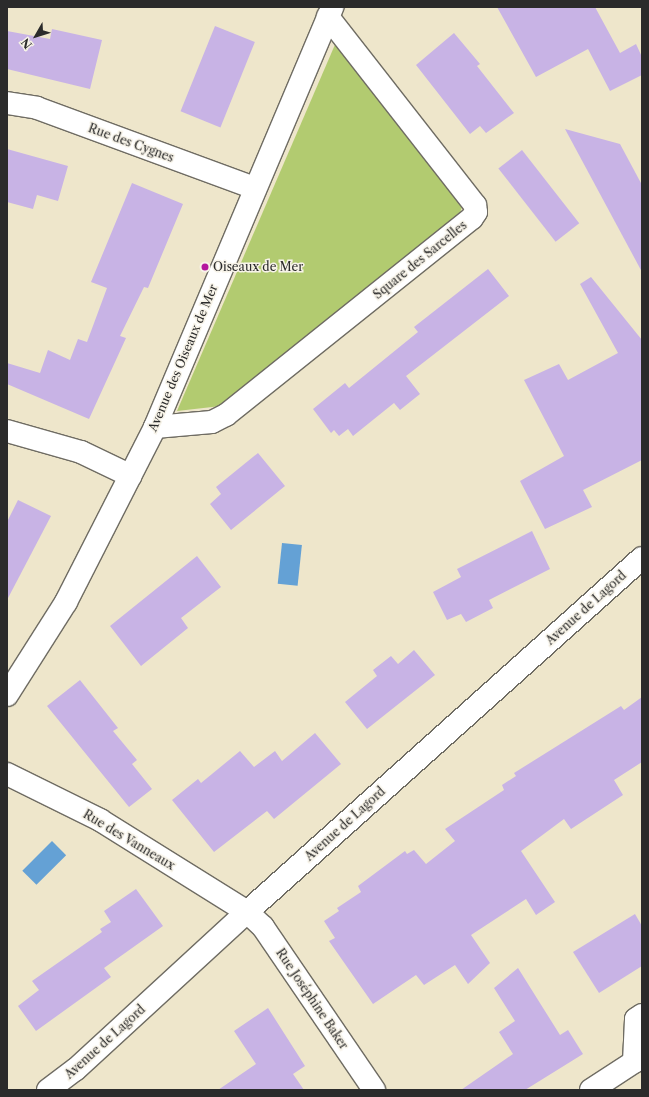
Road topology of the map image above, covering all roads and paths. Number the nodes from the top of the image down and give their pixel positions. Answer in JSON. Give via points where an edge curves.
{"nodes":[{"id":1,"x":330,"y":12,"type":"edge"},
{"id":2,"x":7,"y":103,"type":"edge"},
{"id":3,"x":254,"y":188,"type":"junction"},
{"id":4,"x":155,"y":426,"type":"junction"},
{"id":5,"x":7,"y":431,"type":"edge"},
{"id":6,"x":131,"y":476,"type":"junction"},
{"id":7,"x":642,"y":558,"type":"edge"},
{"id":8,"x":7,"y":695,"type":"edge"},
{"id":9,"x":7,"y":774,"type":"edge"},
{"id":10,"x":247,"y":912,"type":"junction"},
{"id":11,"x":642,"y":1015,"type":"edge"},
{"id":12,"x":638,"y":1068,"type":"edge"},
{"id":13,"x":48,"y":1090,"type":"edge"},
{"id":14,"x":374,"y":1090,"type":"edge"},
{"id":15,"x":590,"y":1090,"type":"edge"}],
"edges":[{"from":1,"to":3,"type":"street","name":"Avenue des Oiseaux de Mer"},
{"from":1,"to":4,"type":"street","name":"Square des Sarcelles","via":[[475,205],[476,212],[466,223],[226,415],[212,422]]},
{"from":2,"to":3,"type":"street","name":"Rue des Cygnes","via":[[37,108]]},
{"from":3,"to":4,"type":"street","name":"Avenue des Oiseaux de Mer"},
{"from":4,"to":6,"type":"street","name":"Avenue des Oiseaux de Mer"},
{"from":5,"to":6,"type":"street","via":[[81,452]]},
{"from":6,"to":8,"type":"street","name":"Avenue des Oiseaux de Mer","via":[[66,602]]},
{"from":7,"to":10,"type":"street","name":"Avenue de Lagord"},
{"from":9,"to":10,"type":"street","name":"Rue des Vanneaux","via":[[100,820]]},
{"from":10,"to":13,"type":"street","name":"Avenue de Lagord","via":[[75,1070]]},
{"from":10,"to":14,"type":"street","name":"Rue Joséphine Baker","via":[[264,927]]},
{"from":11,"to":12,"type":"street","via":[[636,1019]]},
{"from":12,"to":15,"type":"street"}]}
